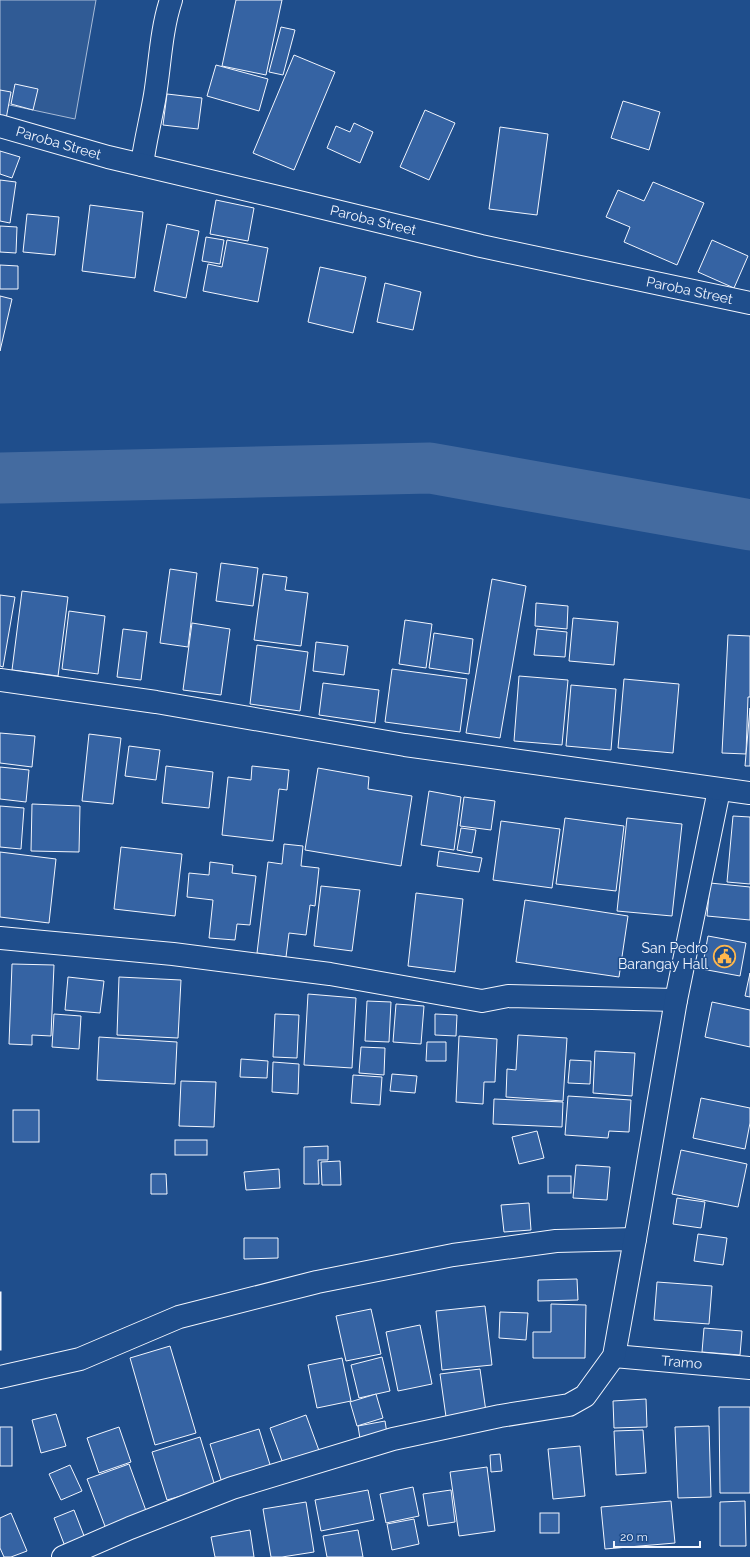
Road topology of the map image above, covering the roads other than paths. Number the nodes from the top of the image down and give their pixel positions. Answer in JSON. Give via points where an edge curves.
{"nodes":[{"id":1,"x":171,"y":0,"type":"edge"},
{"id":2,"x":0,"y":126,"type":"edge"},
{"id":3,"x":142,"y":165,"type":"junction"},
{"id":4,"x":750,"y":303,"type":"edge"},
{"id":5,"x":0,"y":680,"type":"edge"},
{"id":6,"x":719,"y":790,"type":"junction"},
{"id":7,"x":750,"y":793,"type":"edge"},
{"id":8,"x":0,"y":938,"type":"edge"},
{"id":9,"x":676,"y":1000,"type":"junction"},
{"id":10,"x":635,"y":1239,"type":"junction"},
{"id":11,"x":614,"y":1356,"type":"junction"},
{"id":12,"x":750,"y":1368,"type":"edge"},
{"id":13,"x":0,"y":1377,"type":"edge"},
{"id":14,"x":63,"y":1557,"type":"edge"}],
"edges":[{"from":1,"to":3,"type":"street","via":[[166,14],[155,96]]},
{"from":2,"to":3,"type":"street","name":"Paroba Street","via":[[108,158]]},
{"from":3,"to":4,"type":"street","name":"Paroba Street","via":[[481,246]]},
{"from":5,"to":6,"type":"street","via":[[156,702],[405,745]]},
{"from":6,"to":7,"type":"street"},
{"from":6,"to":9,"type":"street"},
{"from":8,"to":9,"type":"street","via":[[173,954],[330,974],[482,1001],[508,996]]},
{"from":9,"to":10,"type":"street"},
{"from":10,"to":11,"type":"street"},
{"from":10,"to":13,"type":"street","via":[[556,1241],[453,1254],[317,1282],[179,1317],[80,1359]]},
{"from":11,"to":12,"type":"street","name":"Tramo"},
{"from":11,"to":14,"type":"street","via":[[585,1396],[569,1405],[500,1416],[393,1439],[232,1488]]}]}
